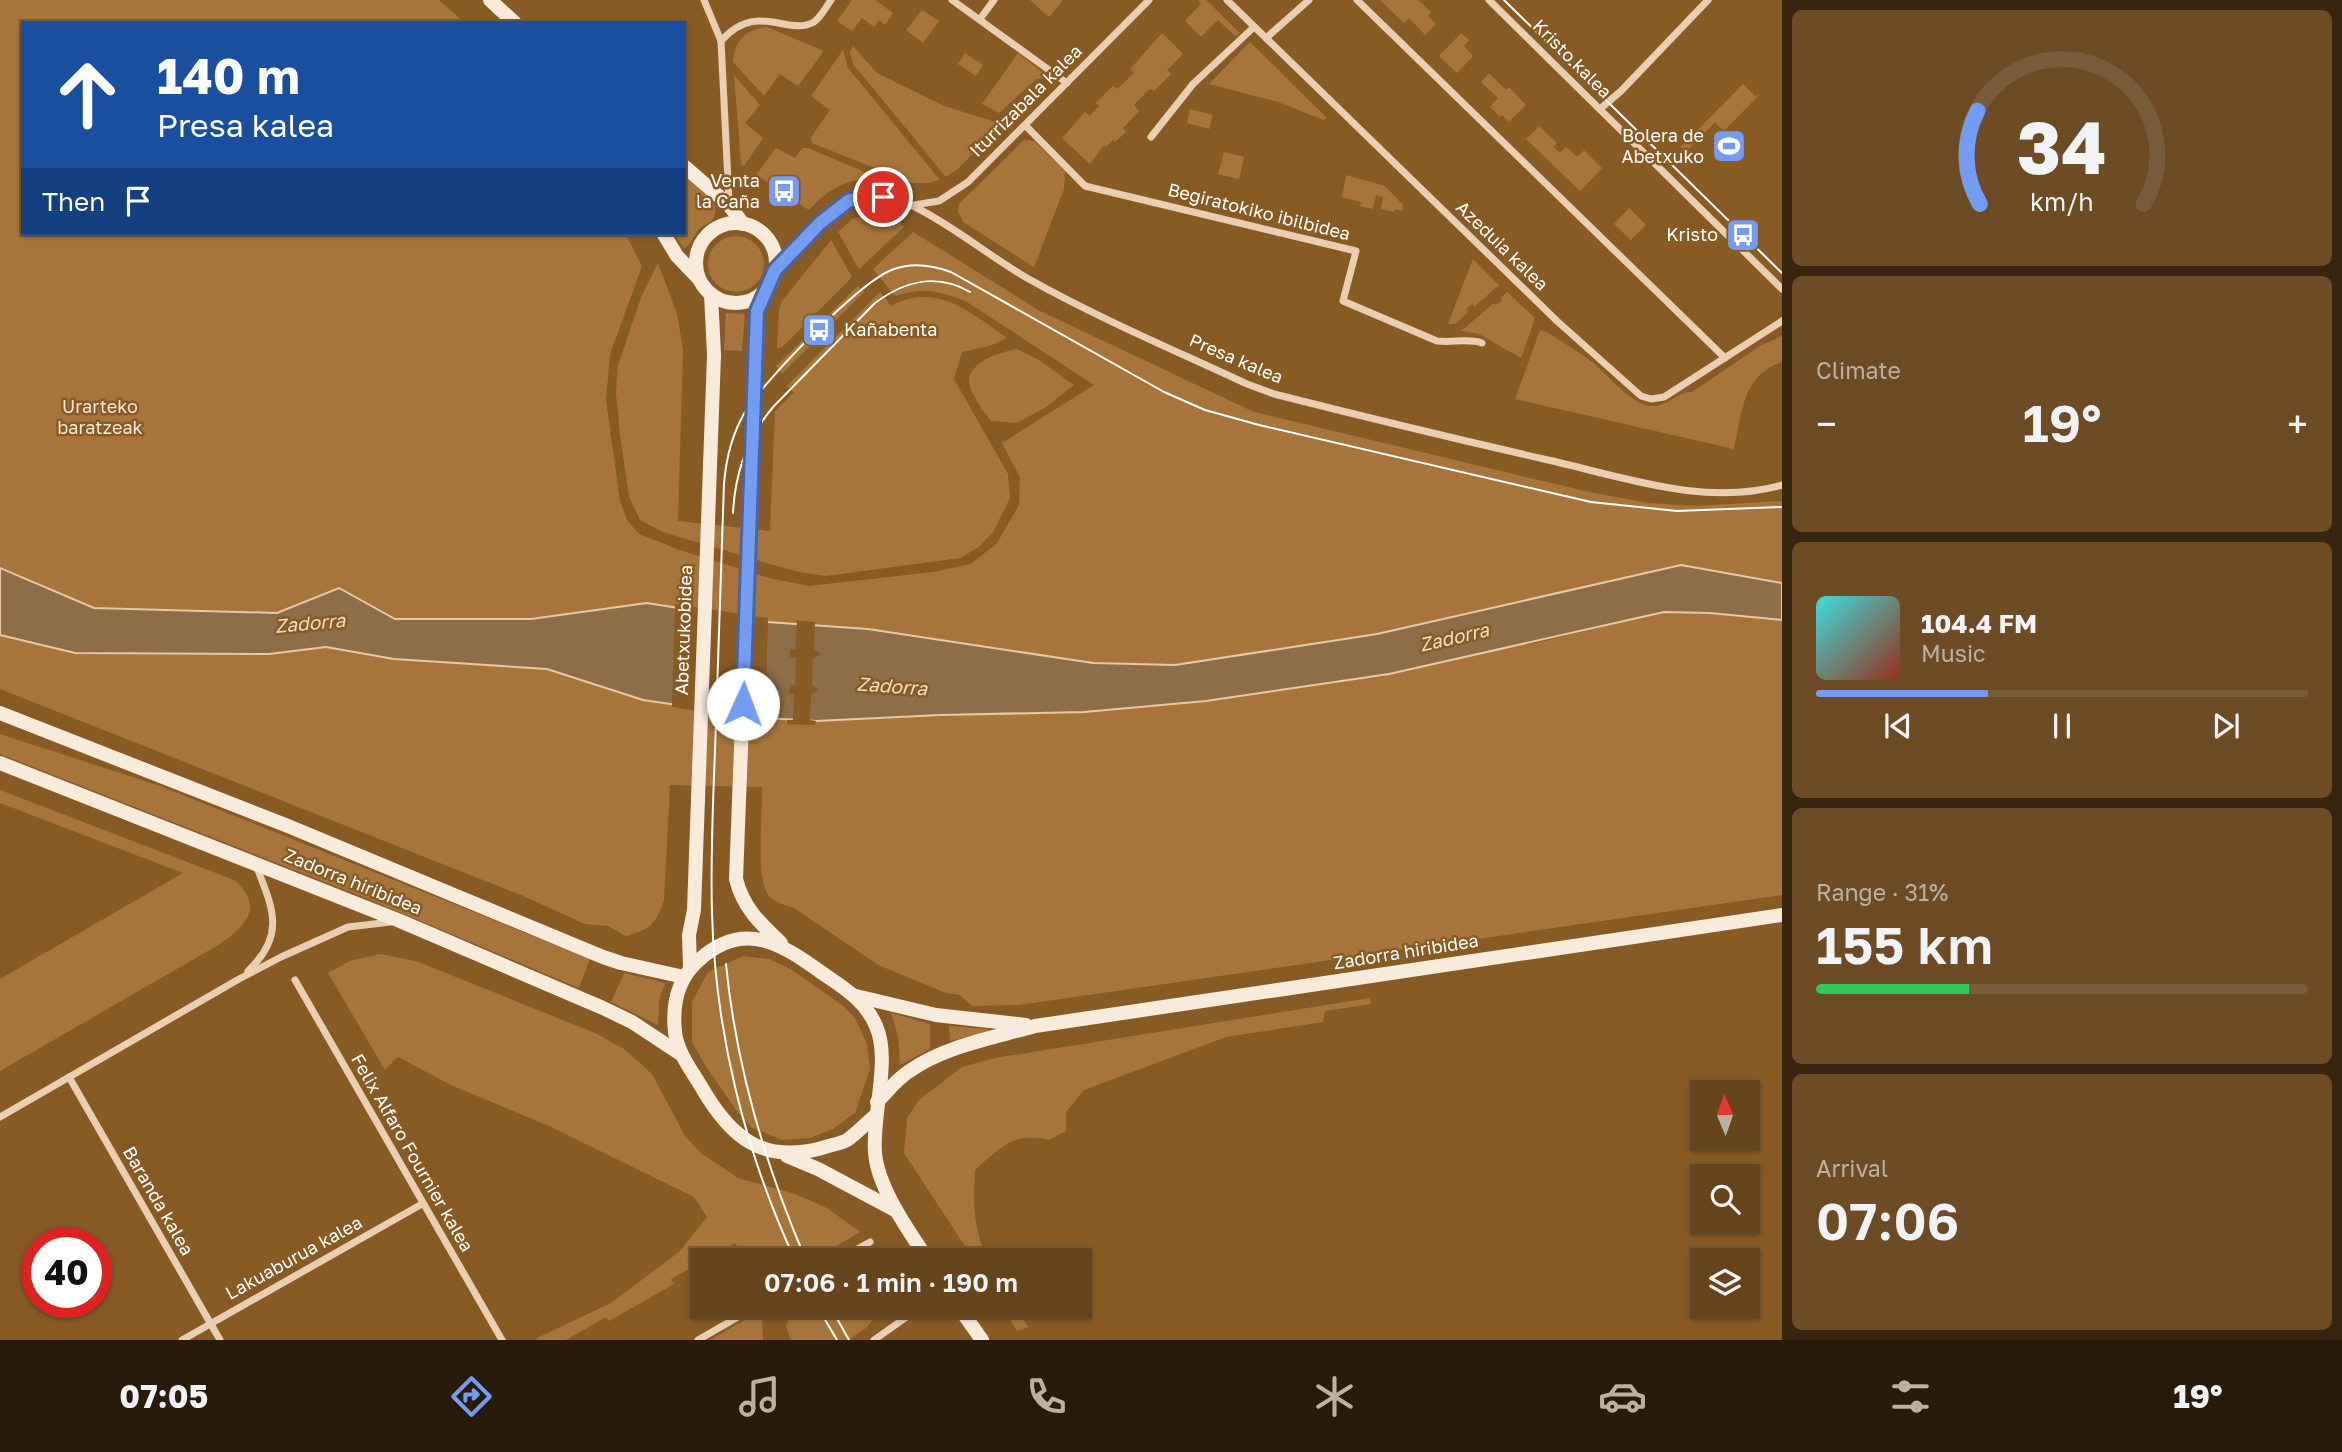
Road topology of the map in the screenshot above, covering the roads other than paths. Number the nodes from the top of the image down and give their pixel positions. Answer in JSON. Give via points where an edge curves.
{"nodes":[{"id":1,"x":490,"y":0,"type":"edge"},
{"id":2,"x":704,"y":0,"type":"edge"},
{"id":3,"x":831,"y":0,"type":"edge"},
{"id":4,"x":952,"y":0,"type":"edge"},
{"id":5,"x":994,"y":0,"type":"edge"},
{"id":6,"x":1149,"y":0,"type":"edge"},
{"id":7,"x":1227,"y":0,"type":"edge"},
{"id":8,"x":1309,"y":0,"type":"edge"},
{"id":9,"x":1357,"y":0,"type":"edge"},
{"id":10,"x":1489,"y":0,"type":"edge"},
{"id":11,"x":1708,"y":0,"type":"edge"},
{"id":12,"x":980,"y":19,"type":"junction"},
{"id":13,"x":512,"y":21,"type":"edge"},
{"id":14,"x":1254,"y":27,"type":"junction"},
{"id":15,"x":1266,"y":38,"type":"junction"},
{"id":16,"x":722,"y":41,"type":"junction"},
{"id":17,"x":1067,"y":83,"type":"junction"},
{"id":18,"x":1600,"y":109,"type":"junction"},
{"id":19,"x":1025,"y":125,"type":"junction"},
{"id":20,"x":1151,"y":137,"type":"dead end"},
{"id":21,"x":686,"y":168,"type":"edge"},
{"id":22,"x":729,"y":205,"type":"junction"},
{"id":23,"x":914,"y":206,"type":"junction"},
{"id":24,"x":743,"y":224,"type":"junction"},
{"id":25,"x":664,"y":235,"type":"edge"},
{"id":26,"x":775,"y":270,"type":"junction"},
{"id":27,"x":698,"y":278,"type":"junction"},
{"id":28,"x":1782,"y":289,"type":"edge"},
{"id":29,"x":765,"y":291,"type":"junction"},
{"id":30,"x":711,"y":294,"type":"junction"},
{"id":31,"x":1782,"y":321,"type":"edge"},
{"id":32,"x":1482,"y":343,"type":"dead end"},
{"id":33,"x":1724,"y":358,"type":"junction"},
{"id":34,"x":1782,"y":485,"type":"edge"},
{"id":35,"x":0,"y":713,"type":"edge"},
{"id":36,"x":0,"y":763,"type":"edge"},
{"id":37,"x":255,"y":863,"type":"junction"},
{"id":38,"x":1782,"y":915,"type":"edge"},
{"id":39,"x":400,"y":921,"type":"junction"},
{"id":40,"x":785,"y":947,"type":"junction"},
{"id":41,"x":687,"y":972,"type":"junction"},
{"id":42,"x":243,"y":977,"type":"junction"},
{"id":43,"x":295,"y":980,"type":"dead end"},
{"id":44,"x":856,"y":996,"type":"junction"},
{"id":45,"x":1035,"y":1026,"type":"junction"},
{"id":46,"x":682,"y":1055,"type":"junction"},
{"id":47,"x":69,"y":1077,"type":"junction"},
{"id":48,"x":876,"y":1109,"type":"junction"},
{"id":49,"x":0,"y":1117,"type":"edge"},
{"id":50,"x":780,"y":1152,"type":"junction"},
{"id":51,"x":422,"y":1204,"type":"junction"},
{"id":52,"x":895,"y":1210,"type":"junction"},
{"id":53,"x":870,"y":1242,"type":"dead end"},
{"id":54,"x":859,"y":1248,"type":"edge"},
{"id":55,"x":920,"y":1248,"type":"edge"},
{"id":56,"x":736,"y":1318,"type":"edge"},
{"id":57,"x":905,"y":1318,"type":"edge"},
{"id":58,"x":966,"y":1318,"type":"edge"},
{"id":59,"x":211,"y":1324,"type":"junction"},
{"id":60,"x":182,"y":1340,"type":"edge"},
{"id":61,"x":220,"y":1340,"type":"edge"},
{"id":62,"x":502,"y":1340,"type":"edge"},
{"id":63,"x":698,"y":1340,"type":"edge"},
{"id":64,"x":874,"y":1340,"type":"edge"},
{"id":65,"x":982,"y":1340,"type":"edge"}],
"edges":[{"from":1,"to":13,"type":"main road"},
{"from":2,"to":16,"type":"street"},
{"from":3,"to":16,"type":"street","via":[[817,20],[808,24],[748,19],[730,28]]},
{"from":4,"to":12,"type":"street"},
{"from":5,"to":12,"type":"street"},
{"from":6,"to":17,"type":"street","name":"Iturrizabala kalea"},
{"from":7,"to":14,"type":"street","name":"Azeduia kalea"},
{"from":8,"to":15,"type":"street"},
{"from":9,"to":33,"type":"street"},
{"from":10,"to":18,"type":"street","name":"Kristo kalea"},
{"from":11,"to":18,"type":"street"},
{"from":12,"to":17,"type":"street"},
{"from":14,"to":15,"type":"street","name":"Azeduia kalea"},
{"from":14,"to":20,"type":"street","via":[[1193,84]]},
{"from":15,"to":33,"type":"street","name":"Azeduia kalea","via":[[1557,321],[1642,396],[1664,397]]},
{"from":16,"to":22,"type":"street"},
{"from":17,"to":19,"type":"street","name":"Iturrizabala kalea"},
{"from":18,"to":28,"type":"street","name":"Kristo kalea"},
{"from":19,"to":23,"type":"street","name":"Iturrizabala kalea","via":[[968,182],[940,201]]},
{"from":19,"to":32,"type":"street","name":"Begiratokiko ibilbidea","via":[[1085,186],[1356,251],[1343,301],[1437,341]]},
{"from":21,"to":22,"type":"main road"},
{"from":22,"to":24,"type":"main road"},
{"from":23,"to":26,"type":"street","name":"Presa kalea","via":[[883,197],[848,201]]},
{"from":23,"to":34,"type":"street","name":"Presa kalea","via":[[1026,277],[1274,394],[1697,492],[1738,493]]},
{"from":24,"to":26,"type":"main road","via":[[767,237]]},
{"from":24,"to":27,"type":"main road","via":[[724,225],[705,237],[696,260]]},
{"from":25,"to":27,"type":"main road"},
{"from":26,"to":29,"type":"main road"},
{"from":27,"to":30,"type":"main road"},
{"from":29,"to":30,"type":"main road","via":[[739,303]]},
{"from":29,"to":40,"type":"main road","via":[[755,326],[736,879],[755,918]]},
{"from":30,"to":41,"type":"main road","name":"Abetxukobidea","via":[[714,355],[694,910]]},
{"from":31,"to":33,"type":"street","name":"Azeduia kalea"},
{"from":35,"to":41,"type":"main road","name":"Zadorra hiribidea","via":[[603,957]]},
{"from":36,"to":37,"type":"main road","name":"Zadorra hiribidea"},
{"from":37,"to":39,"type":"main road","name":"Zadorra hiribidea"},
{"from":37,"to":42,"type":"street","via":[[272,907],[272,932],[260,960]]},
{"from":38,"to":45,"type":"main road","name":"Zadorra hiribidea"},
{"from":39,"to":42,"type":"street","via":[[325,936]]},
{"from":39,"to":46,"type":"main road","name":"Zadorra hiribidea","via":[[603,1008]]},
{"from":40,"to":41,"type":"main road","name":"Zadorra hiribidea","via":[[755,939],[724,942]]},
{"from":40,"to":44,"type":"main road","name":"Zadorra hiribidea"},
{"from":41,"to":46,"type":"main road","name":"Zadorra hiribidea","via":[[673,1014]]},
{"from":42,"to":47,"type":"street"},
{"from":43,"to":51,"type":"street","name":"Felix Alfaro Fournier kalea"},
{"from":44,"to":45,"type":"main road","name":"Zadorra hiribidea","via":[[936,1015]]},
{"from":44,"to":48,"type":"main road","name":"Zadorra hiribidea","via":[[880,1041],[882,1075]]},
{"from":45,"to":48,"type":"main road","name":"Zadorra hiribidea","via":[[968,1045],[909,1071]]},
{"from":46,"to":50,"type":"main road","name":"Zadorra hiribidea","via":[[716,1112],[737,1133],[751,1144]]},
{"from":47,"to":49,"type":"street"},
{"from":47,"to":59,"type":"street","name":"Baranda kalea"},
{"from":48,"to":50,"type":"main road","name":"Zadorra hiribidea","via":[[846,1141],[800,1154]]},
{"from":48,"to":52,"type":"main road","via":[[875,1155]]},
{"from":50,"to":52,"type":"main road"},
{"from":51,"to":59,"type":"street","name":"Lakuaburua kalea"},
{"from":51,"to":62,"type":"street","name":"Felix Alfaro Fournier kalea"},
{"from":52,"to":55,"type":"main road"},
{"from":53,"to":54,"type":"street"},
{"from":56,"to":63,"type":"street"},
{"from":57,"to":64,"type":"street"},
{"from":58,"to":65,"type":"main road"},
{"from":59,"to":60,"type":"street","name":"Lakuaburua kalea"},
{"from":59,"to":61,"type":"street","name":"Baranda kalea"}]}
